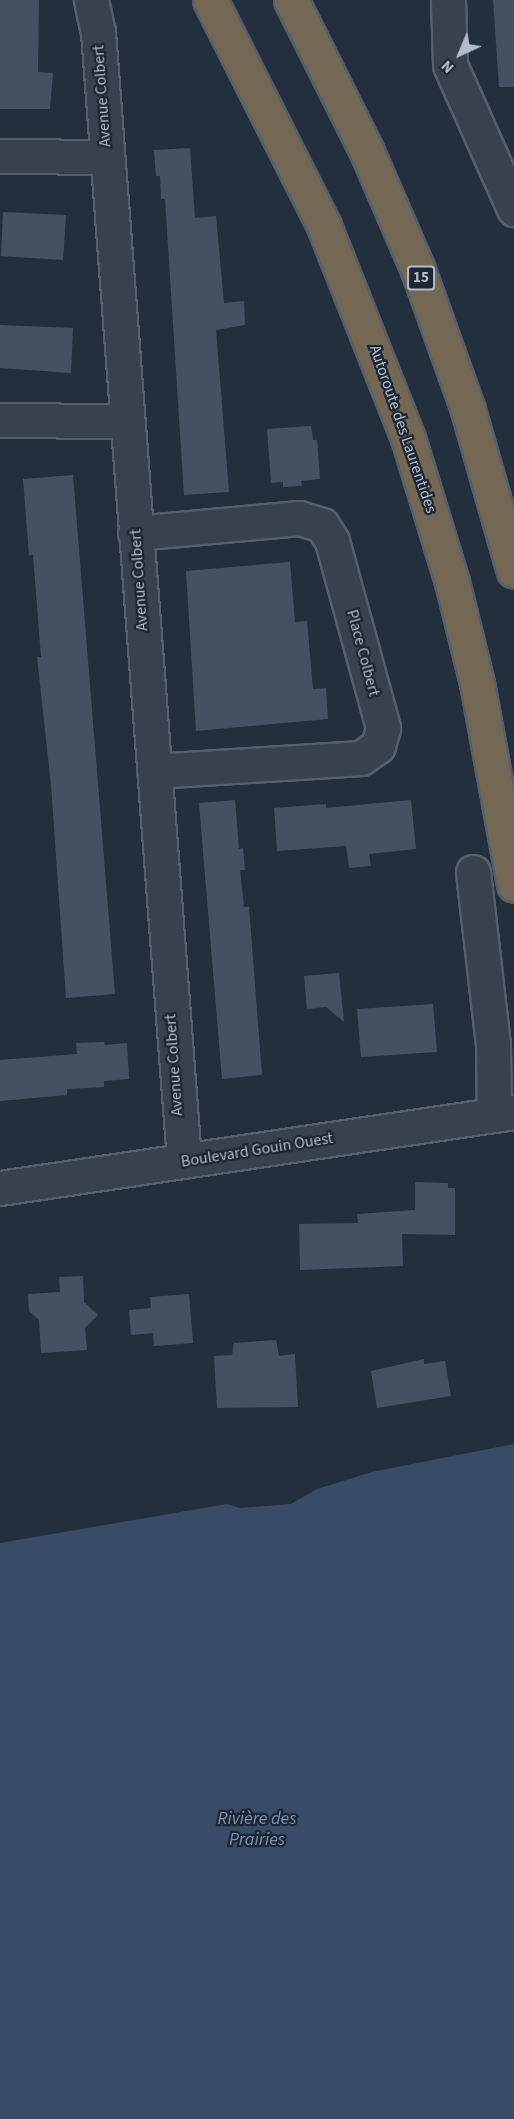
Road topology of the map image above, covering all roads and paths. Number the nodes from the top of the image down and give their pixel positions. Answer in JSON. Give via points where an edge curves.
{"nodes":[{"id":1,"x":91,"y":0,"type":"edge"},
{"id":2,"x":210,"y":0,"type":"edge"},
{"id":3,"x":291,"y":0,"type":"edge"},
{"id":4,"x":448,"y":0,"type":"edge"},
{"id":5,"x":0,"y":156,"type":"edge"},
{"id":6,"x":106,"y":157,"type":"junction"},
{"id":7,"x":514,"y":209,"type":"edge"},
{"id":8,"x":0,"y":420,"type":"edge"},
{"id":9,"x":127,"y":421,"type":"junction"},
{"id":10,"x":135,"y":532,"type":"junction"},
{"id":11,"x":514,"y":571,"type":"edge"},
{"id":12,"x":154,"y":771,"type":"junction"},
{"id":13,"x":473,"y":872,"type":"dead end"},
{"id":14,"x":514,"y":885,"type":"edge"},
{"id":15,"x":504,"y":1113,"type":"edge"},
{"id":16,"x":184,"y":1161,"type":"junction"},
{"id":17,"x":0,"y":1188,"type":"edge"}],
"edges":[{"from":1,"to":6,"type":"street","name":"Avenue Colbert","via":[[98,32]]},
{"from":2,"to":14,"type":"highway","name":"Autoroute des Laurentides","via":[[320,217],[398,410],[458,603],[506,826]]},
{"from":3,"to":11,"type":"highway","number":"15","via":[[367,152],[418,270],[471,420]]},
{"from":4,"to":7,"type":"street","via":[[450,65]]},
{"from":5,"to":6,"type":"street"},
{"from":6,"to":9,"type":"street","name":"Avenue Colbert"},
{"from":8,"to":9,"type":"street"},
{"from":9,"to":10,"type":"street","name":"Avenue Colbert"},
{"from":10,"to":12,"type":"street","name":"Avenue Colbert"},
{"from":10,"to":12,"type":"street","name":"Place Colbert","via":[[299,518],[322,525],[332,541],[383,728],[378,746],[361,758]]},
{"from":12,"to":16,"type":"street","name":"Avenue Colbert"},
{"from":13,"to":15,"type":"street"},
{"from":15,"to":16,"type":"street","name":"Boulevard Gouin Ouest"},
{"from":16,"to":17,"type":"street","name":"Boulevard Gouin Ouest"}]}
